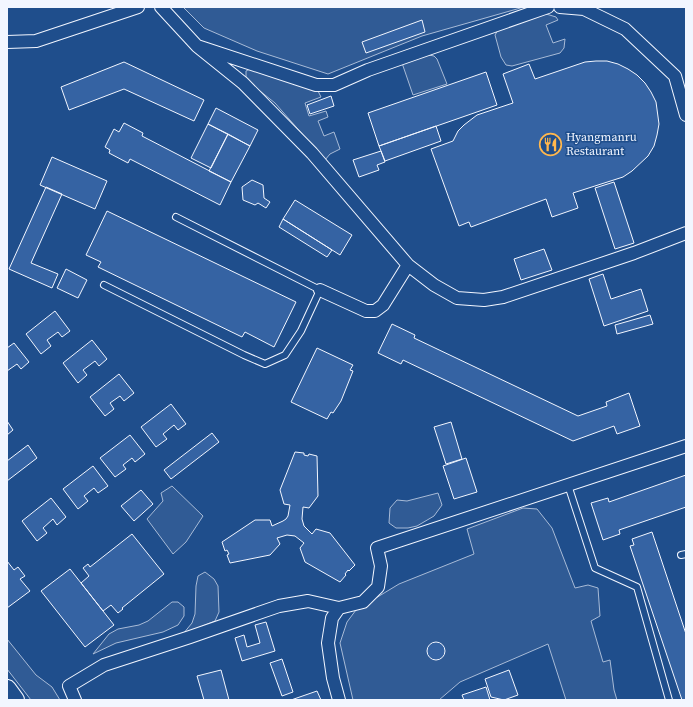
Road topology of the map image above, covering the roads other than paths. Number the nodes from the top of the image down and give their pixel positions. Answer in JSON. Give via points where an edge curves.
{"nodes":[{"id":1,"x":138,"y":7,"type":"edge"},
{"id":2,"x":160,"y":7,"type":"edge"},
{"id":3,"x":548,"y":7,"type":"edge"},
{"id":4,"x":560,"y":7,"type":"edge"},
{"id":5,"x":7,"y":42,"type":"edge"},
{"id":6,"x":197,"y":46,"type":"junction"},
{"id":7,"x":686,"y":114,"type":"edge"},
{"id":8,"x":176,"y":217,"type":"dead end"},
{"id":9,"x":686,"y":233,"type":"edge"},
{"id":10,"x":408,"y":265,"type":"junction"},
{"id":11,"x":104,"y":285,"type":"dead end"},
{"id":12,"x":320,"y":290,"type":"junction"},
{"id":13,"x":686,"y":446,"type":"edge"},
{"id":14,"x":568,"y":485,"type":"junction"},
{"id":15,"x":339,"y":608,"type":"junction"},
{"id":16,"x":7,"y":689,"type":"edge"},
{"id":17,"x":15,"y":700,"type":"edge"},
{"id":18,"x":74,"y":700,"type":"edge"},
{"id":19,"x":339,"y":700,"type":"edge"},
{"id":20,"x":669,"y":700,"type":"edge"}],
"edges":[{"from":1,"to":5,"type":"street","via":[[36,41]]},
{"from":2,"to":6,"type":"street"},
{"from":3,"to":6,"type":"street","via":[[368,70],[334,85],[316,86]]},
{"from":4,"to":7,"type":"street","via":[[584,9],[625,28],[675,76]]},
{"from":6,"to":10,"type":"street","via":[[243,83],[312,153]]},
{"from":8,"to":12,"type":"lane"},
{"from":9,"to":10,"type":"street","via":[[577,274],[503,297],[484,300],[457,298]]},
{"from":10,"to":12,"type":"street","via":[[383,305],[375,311],[366,311]]},
{"from":11,"to":12,"type":"lane","via":[[244,356],[265,364],[285,355],[301,331]]},
{"from":13,"to":14,"type":"street"},
{"from":14,"to":15,"type":"street","via":[[377,548],[381,566],[378,587],[363,602]]},
{"from":14,"to":20,"type":"lane","via":[[595,568],[637,586]]},
{"from":15,"to":18,"type":"street","via":[[308,601],[279,606],[104,665],[69,686]]},
{"from":15,"to":19,"type":"street","via":[[332,618],[328,643],[332,678]]},
{"from":16,"to":17,"type":"street"}]}
